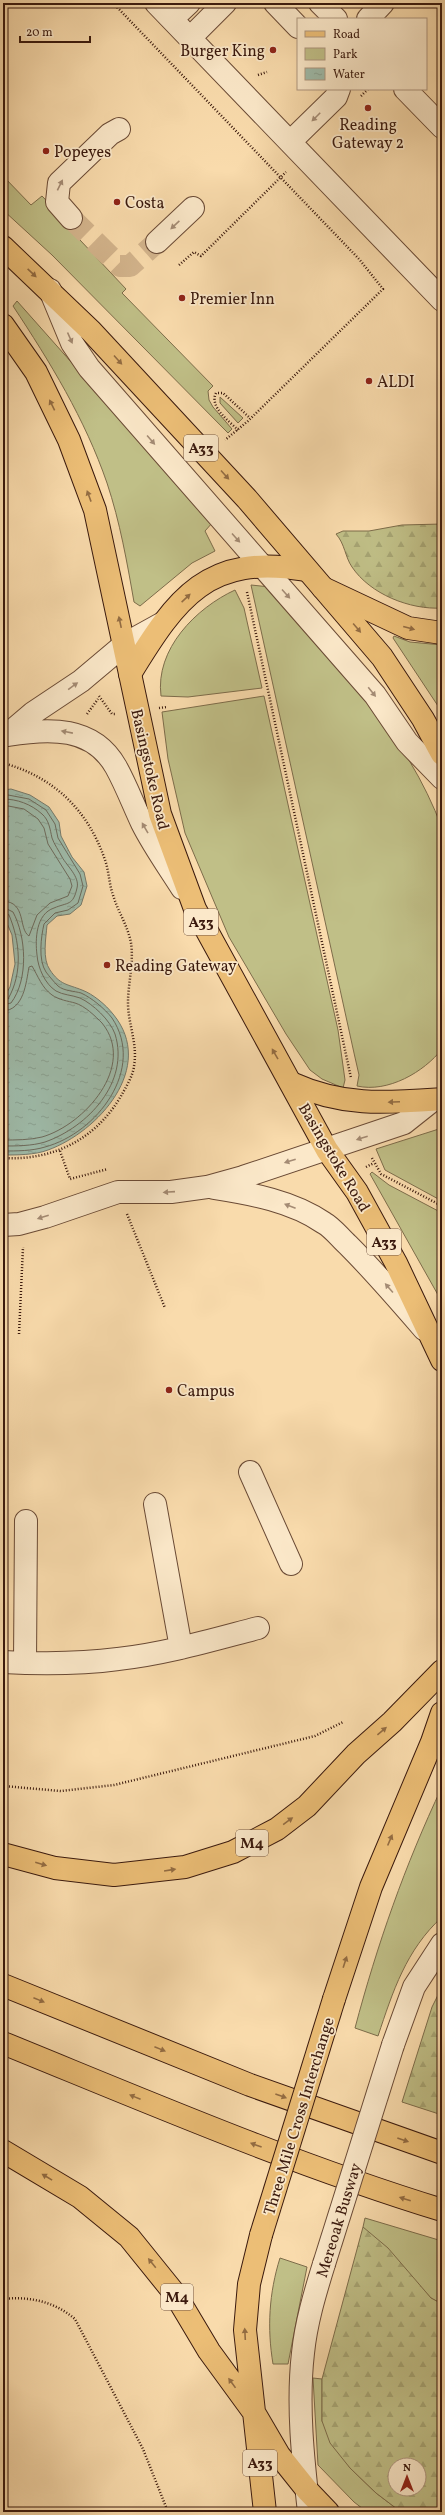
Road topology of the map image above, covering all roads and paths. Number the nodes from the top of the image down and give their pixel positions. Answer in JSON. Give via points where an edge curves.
{"nodes":[{"id":1,"x":112,"y":3,"type":"edge"},
{"id":2,"x":156,"y":3,"type":"edge"},
{"id":3,"x":189,"y":3,"type":"edge"},
{"id":4,"x":225,"y":3,"type":"edge"},
{"id":5,"x":275,"y":3,"type":"edge"},
{"id":6,"x":320,"y":3,"type":"edge"},
{"id":7,"x":383,"y":3,"type":"edge"},
{"id":8,"x":335,"y":18,"type":"edge"},
{"id":9,"x":369,"y":18,"type":"edge"},
{"id":10,"x":172,"y":19,"type":"junction"},
{"id":11,"x":297,"y":26,"type":"edge"},
{"id":12,"x":190,"y":38,"type":"junction"},
{"id":13,"x":364,"y":90,"type":"edge"},
{"id":14,"x":406,"y":90,"type":"edge"},
{"id":15,"x":348,"y":94,"type":"edge"},
{"id":16,"x":442,"y":127,"type":"edge"},
{"id":17,"x":119,"y":129,"type":"dead end"},
{"id":18,"x":296,"y":149,"type":"junction"},
{"id":19,"x":281,"y":178,"type":"junction"},
{"id":20,"x":193,"y":208,"type":"dead end"},
{"id":21,"x":71,"y":218,"type":"tunnel mouth"},
{"id":22,"x":157,"y":242,"type":"tunnel mouth"},
{"id":23,"x":3,"y":246,"type":"edge"},
{"id":24,"x":179,"y":265,"type":"dead end"},
{"id":25,"x":49,"y":289,"type":"junction"},
{"id":26,"x":442,"y":300,"type":"edge"},
{"id":27,"x":3,"y":325,"type":"edge"},
{"id":28,"x":250,"y":419,"type":"junction"},
{"id":29,"x":238,"y":430,"type":"junction"},
{"id":30,"x":225,"y":440,"type":"dead end"},
{"id":31,"x":260,"y":565,"type":"junction"},
{"id":32,"x":306,"y":570,"type":"junction"},
{"id":33,"x":323,"y":588,"type":"junction"},
{"id":34,"x":247,"y":592,"type":"dead end"},
{"id":35,"x":162,"y":622,"type":"junction"},
{"id":36,"x":442,"y":633,"type":"edge"},
{"id":37,"x":124,"y":644,"type":"junction"},
{"id":38,"x":130,"y":674,"type":"junction"},
{"id":39,"x":6,"y":736,"type":"edge"},
{"id":40,"x":442,"y":754,"type":"edge"},
{"id":41,"x":3,"y":763,"type":"edge"},
{"id":42,"x":442,"y":778,"type":"edge"},
{"id":43,"x":195,"y":909,"type":"junction"},
{"id":44,"x":292,"y":1083,"type":"junction"},
{"id":45,"x":352,"y":1085,"type":"dead end"},
{"id":46,"x":439,"y":1096,"type":"edge"},
{"id":47,"x":327,"y":1150,"type":"junction"},
{"id":48,"x":60,"y":1151,"type":"junction"},
{"id":49,"x":3,"y":1158,"type":"edge"},
{"id":50,"x":374,"y":1163,"type":"dead end"},
{"id":51,"x":207,"y":1187,"type":"junction"},
{"id":52,"x":118,"y":1192,"type":"junction"},
{"id":53,"x":442,"y":1206,"type":"edge"},
{"id":54,"x":11,"y":1225,"type":"edge"},
{"id":55,"x":165,"y":1308,"type":"dead end"},
{"id":56,"x":19,"y":1334,"type":"dead end"},
{"id":57,"x":432,"y":1339,"type":"junction"},
{"id":58,"x":442,"y":1360,"type":"edge"},
{"id":59,"x":250,"y":1472,"type":"dead end"},
{"id":60,"x":155,"y":1504,"type":"dead end"},
{"id":61,"x":26,"y":1521,"type":"dead end"},
{"id":62,"x":291,"y":1564,"type":"dead end"},
{"id":63,"x":258,"y":1628,"type":"dead end"},
{"id":64,"x":181,"y":1648,"type":"junction"},
{"id":65,"x":3,"y":1662,"type":"edge"},
{"id":66,"x":26,"y":1663,"type":"junction"},
{"id":67,"x":442,"y":1671,"type":"edge"},
{"id":68,"x":442,"y":1713,"type":"edge"},
{"id":69,"x":343,"y":1722,"type":"dead end"},
{"id":70,"x":3,"y":1786,"type":"edge"},
{"id":71,"x":3,"y":1854,"type":"edge"},
{"id":72,"x":442,"y":1944,"type":"edge"},
{"id":73,"x":3,"y":1986,"type":"edge"},
{"id":74,"x":3,"y":2043,"type":"edge"},
{"id":75,"x":3,"y":2151,"type":"edge"},
{"id":76,"x":442,"y":2153,"type":"edge"},
{"id":77,"x":442,"y":2210,"type":"edge"},
{"id":78,"x":3,"y":2299,"type":"edge"},
{"id":79,"x":254,"y":2414,"type":"junction"},
{"id":80,"x":307,"y":2490,"type":"junction"},
{"id":81,"x":168,"y":2512,"type":"edge"},
{"id":82,"x":265,"y":2512,"type":"edge"},
{"id":83,"x":309,"y":2512,"type":"edge"},
{"id":84,"x":328,"y":2512,"type":"edge"}],
"edges":[{"from":1,"to":19,"type":"path"},
{"from":2,"to":10,"type":"street"},
{"from":3,"to":10,"type":"street"},
{"from":4,"to":12,"type":"street"},
{"from":5,"to":11,"type":"street"},
{"from":6,"to":8,"type":"street"},
{"from":7,"to":9,"type":"street"},
{"from":10,"to":12,"type":"street"},
{"from":12,"to":18,"type":"street"},
{"from":13,"to":15,"type":"path"},
{"from":14,"to":16,"type":"street"},
{"from":15,"to":18,"type":"street","one_way":true,"via":[[336,97]]},
{"from":21,"to":17,"type":"street","one_way":true,"via":[[57,202],[59,184],[110,134]]},
{"from":18,"to":19,"type":"path"},
{"from":18,"to":26,"type":"street"},
{"from":19,"to":24,"type":"path","via":[[201,256],[194,252]]},
{"from":19,"to":28,"type":"path","via":[[359,259],[384,289]]},
{"from":20,"to":22,"type":"street","one_way":true},
{"from":23,"to":25,"type":"main road","number":"A33","one_way":true},
{"from":25,"to":31,"type":"street","one_way":true,"via":[[72,343],[89,368]]},
{"from":25,"to":32,"type":"main road","number":"A33","one_way":true,"via":[[181,426]]},
{"from":37,"to":27,"type":"main road","number":"A33","one_way":true,"via":[[95,510],[69,440],[36,372]]},
{"from":28,"to":29,"type":"path"},
{"from":28,"to":29,"type":"path","via":[[223,393],[216,393],[216,407]]},
{"from":29,"to":30,"type":"path"},
{"from":31,"to":32,"type":"main road"},
{"from":35,"to":31,"type":"main road","one_way":true,"via":[[194,591],[216,575]]},
{"from":31,"to":42,"type":"street","one_way":true,"via":[[375,695],[407,742]]},
{"from":32,"to":33,"type":"main road","number":"A33"},
{"from":33,"to":36,"type":"main road","one_way":true,"via":[[408,628]]},
{"from":33,"to":40,"type":"main road","number":"A33","one_way":true,"via":[[382,657],[423,719]]},
{"from":34,"to":45,"type":"path"},
{"from":35,"to":37,"type":"street"},
{"from":35,"to":38,"type":"main road"},
{"from":37,"to":38,"type":"main road","number":"A33"},
{"from":39,"to":37,"type":"street","one_way":true,"via":[[32,713],[81,680]]},
{"from":38,"to":43,"type":"main road","name":"Basingstoke Road","number":"A33","via":[[160,814]]},
{"from":43,"to":39,"type":"street","one_way":true,"via":[[143,825],[108,755],[86,738],[64,731],[40,729]]},
{"from":41,"to":48,"type":"path","via":[[24,769],[48,781],[74,804],[95,835],[106,862],[113,897],[125,921],[131,942],[128,1007],[136,1050],[134,1067],[113,1110],[99,1126],[81,1141]]},
{"from":44,"to":43,"type":"main road","name":"Basingstoke Road","number":"A33","one_way":true,"via":[[237,989]]},
{"from":46,"to":44,"type":"main road","name":"Basingstoke Road","one_way":true,"via":[[352,1102],[329,1098]]},
{"from":44,"to":47,"type":"main road","name":"Basingstoke Road","number":"A33"},
{"from":46,"to":47,"type":"street","one_way":true,"via":[[404,1123]]},
{"from":47,"to":51,"type":"street","one_way":true},
{"from":47,"to":57,"type":"main road","name":"Basingstoke Road","number":"A33","via":[[357,1192],[396,1263]]},
{"from":48,"to":49,"type":"path"},
{"from":48,"to":52,"type":"path","via":[[70,1179],[109,1169]]},
{"from":50,"to":53,"type":"path","name":"Basingstoke Road","via":[[381,1174]]},
{"from":51,"to":52,"type":"street","one_way":true,"via":[[171,1192]]},
{"from":57,"to":51,"type":"street","one_way":true,"via":[[375,1272],[325,1224],[312,1215],[251,1194]]},
{"from":52,"to":54,"type":"street","one_way":true},
{"from":52,"to":55,"type":"path"},
{"from":54,"to":56,"type":"path","via":[[24,1246]]},
{"from":57,"to":58,"type":"main road","name":"Basingstoke Road","number":"A33"},
{"from":59,"to":62,"type":"street"},
{"from":60,"to":64,"type":"street"},
{"from":61,"to":66,"type":"street"},
{"from":63,"to":64,"type":"street"},
{"from":64,"to":66,"type":"street","via":[[119,1659]]},
{"from":65,"to":66,"type":"street"},
{"from":71,"to":67,"type":"main road","number":"M4","one_way":true,"via":[[55,1868],[114,1875],[172,1870],[233,1852],[277,1829],[307,1806],[356,1754]]},
{"from":79,"to":68,"type":"main road","name":"Three Mile Cross Interchange","one_way":true,"bridge":true,"via":[[244,2330],[249,2284],[261,2235],[371,1887]]},
{"from":69,"to":70,"type":"path","via":[[315,1736],[114,1786],[61,1791]]},
{"from":72,"to":80,"type":"street","name":"Mereoak Busway","bridge":true,"via":[[414,1987],[393,2045],[309,2319],[302,2355],[301,2405]]},
{"from":73,"to":76,"type":"main road","one_way":true,"via":[[250,2085]]},
{"from":77,"to":74,"type":"main road","one_way":true,"via":[[384,2192],[246,2141]]},
{"from":79,"to":75,"type":"main road","number":"M4","one_way":true,"via":[[208,2351],[175,2294],[129,2237],[80,2197]]},
{"from":78,"to":81,"type":"path","via":[[38,2300],[61,2307],[75,2319],[143,2450]]},
{"from":79,"to":80,"type":"main road","name":"Three Mile Cross Interchange","via":[[279,2455]]},
{"from":79,"to":82,"type":"main road","number":"A33"},
{"from":80,"to":83,"type":"street","name":"Mereoak Busway"},
{"from":80,"to":84,"type":"main road","name":"Three Mile Cross Interchange"}]}
